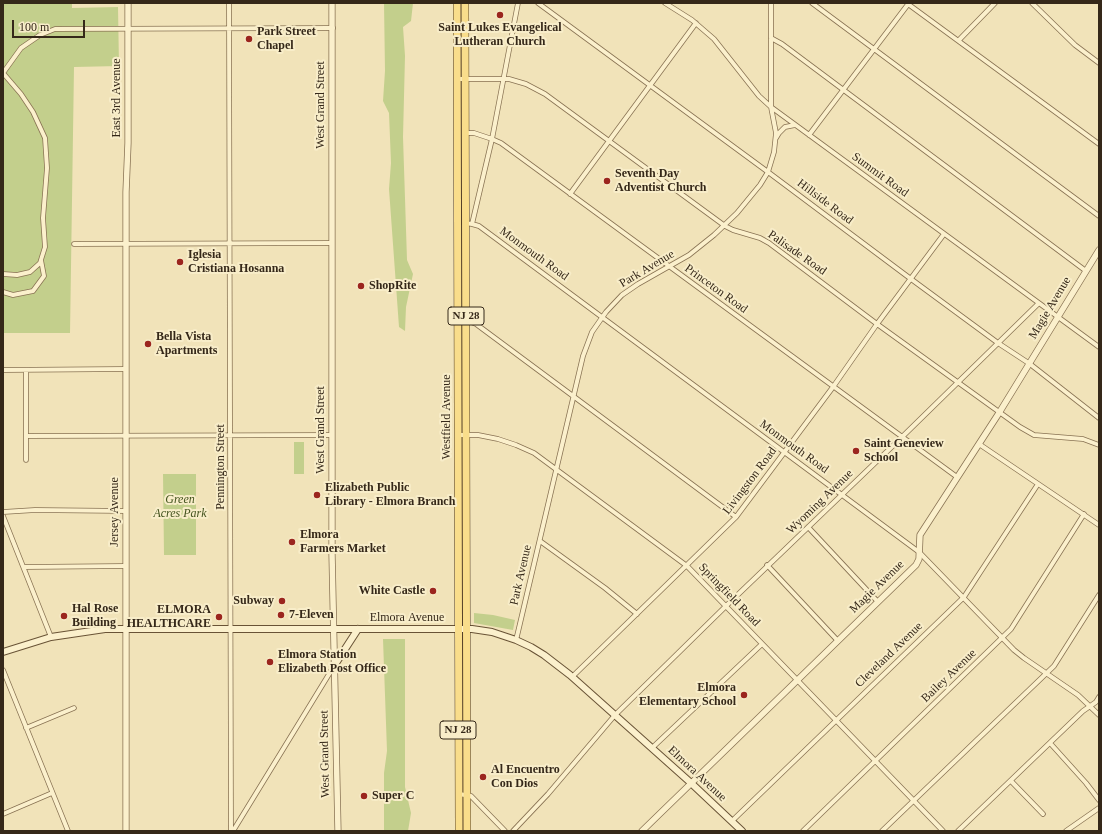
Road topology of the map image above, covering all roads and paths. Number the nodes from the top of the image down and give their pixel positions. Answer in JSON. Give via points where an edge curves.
{"nodes":[{"id":1,"x":128,"y":3,"type":"edge"},
{"id":2,"x":229,"y":3,"type":"edge"},
{"id":3,"x":332,"y":3,"type":"edge"},
{"id":4,"x":457,"y":3,"type":"edge"},
{"id":5,"x":465,"y":3,"type":"edge"},
{"id":6,"x":518,"y":3,"type":"edge"},
{"id":7,"x":538,"y":3,"type":"edge"},
{"id":8,"x":771,"y":3,"type":"edge"},
{"id":9,"x":812,"y":3,"type":"edge"},
{"id":10,"x":995,"y":3,"type":"edge"},
{"id":11,"x":1032,"y":3,"type":"edge"},
{"id":12,"x":668,"y":4,"type":"edge"},
{"id":13,"x":908,"y":4,"type":"edge"},
{"id":14,"x":696,"y":23,"type":"junction"},
{"id":15,"x":230,"y":28,"type":"junction"},
{"id":16,"x":332,"y":28,"type":"junction"},
{"id":17,"x":128,"y":29,"type":"junction"},
{"id":18,"x":771,"y":38,"type":"junction"},
{"id":19,"x":959,"y":40,"type":"junction"},
{"id":20,"x":873,"y":49,"type":"junction"},
{"id":21,"x":1099,"y":63,"type":"edge"},
{"id":22,"x":3,"y":73,"type":"edge"},
{"id":23,"x":466,"y":78,"type":"junction"},
{"id":24,"x":457,"y":79,"type":"junction"},
{"id":25,"x":504,"y":79,"type":"junction"},
{"id":26,"x":650,"y":86,"type":"junction"},
{"id":27,"x":843,"y":90,"type":"junction"},
{"id":28,"x":771,"y":107,"type":"junction"},
{"id":29,"x":795,"y":125,"type":"junction"},
{"id":30,"x":466,"y":132,"type":"junction"},
{"id":31,"x":458,"y":133,"type":"junction"},
{"id":32,"x":809,"y":135,"type":"junction"},
{"id":33,"x":492,"y":139,"type":"junction"},
{"id":34,"x":775,"y":140,"type":"junction"},
{"id":35,"x":610,"y":141,"type":"junction"},
{"id":36,"x":1099,"y":144,"type":"edge"},
{"id":37,"x":768,"y":172,"type":"junction"},
{"id":38,"x":126,"y":192,"type":"joint"},
{"id":39,"x":570,"y":194,"type":"junction"},
{"id":40,"x":1099,"y":216,"type":"edge"},
{"id":41,"x":458,"y":223,"type":"junction"},
{"id":42,"x":469,"y":223,"type":"junction"},
{"id":43,"x":725,"y":226,"type":"junction"},
{"id":44,"x":944,"y":234,"type":"junction"},
{"id":45,"x":332,"y":243,"type":"junction"},
{"id":46,"x":74,"y":244,"type":"dead end"},
{"id":47,"x":126,"y":244,"type":"junction"},
{"id":48,"x":231,"y":244,"type":"junction"},
{"id":49,"x":1099,"y":250,"type":"edge"},
{"id":50,"x":41,"y":259,"type":"junction"},
{"id":51,"x":669,"y":267,"type":"junction"},
{"id":52,"x":1086,"y":271,"type":"junction"},
{"id":53,"x":3,"y":274,"type":"edge"},
{"id":54,"x":910,"y":279,"type":"junction"},
{"id":55,"x":3,"y":292,"type":"edge"},
{"id":56,"x":1038,"y":304,"type":"junction"},
{"id":57,"x":602,"y":317,"type":"junction"},
{"id":58,"x":1057,"y":318,"type":"junction"},
{"id":59,"x":466,"y":322,"type":"junction"},
{"id":60,"x":458,"y":323,"type":"junction"},
{"id":61,"x":877,"y":324,"type":"junction"},
{"id":62,"x":998,"y":343,"type":"junction"},
{"id":63,"x":1099,"y":347,"type":"edge"},
{"id":64,"x":1030,"y":364,"type":"junction"},
{"id":65,"x":126,"y":369,"type":"junction"},
{"id":66,"x":3,"y":370,"type":"edge"},
{"id":67,"x":26,"y":370,"type":"junction"},
{"id":68,"x":957,"y":382,"type":"junction"},
{"id":69,"x":833,"y":387,"type":"junction"},
{"id":70,"x":573,"y":396,"type":"junction"},
{"id":71,"x":999,"y":413,"type":"junction"},
{"id":72,"x":1099,"y":418,"type":"edge"},
{"id":73,"x":126,"y":435,"type":"junction"},
{"id":74,"x":332,"y":435,"type":"junction"},
{"id":75,"x":458,"y":435,"type":"junction"},
{"id":76,"x":466,"y":435,"type":"junction"},
{"id":77,"x":26,"y":436,"type":"junction"},
{"id":78,"x":231,"y":436,"type":"junction"},
{"id":79,"x":901,"y":438,"type":"junction"},
{"id":80,"x":978,"y":444,"type":"junction"},
{"id":81,"x":1099,"y":445,"type":"edge"},
{"id":82,"x":784,"y":452,"type":"junction"},
{"id":83,"x":26,"y":460,"type":"dead end"},
{"id":84,"x":556,"y":470,"type":"junction"},
{"id":85,"x":957,"y":477,"type":"junction"},
{"id":86,"x":1038,"y":484,"type":"junction"},
{"id":87,"x":842,"y":494,"type":"junction"},
{"id":88,"x":126,"y":511,"type":"junction"},
{"id":89,"x":3,"y":512,"type":"edge"},
{"id":90,"x":1084,"y":514,"type":"junction"},
{"id":91,"x":3,"y":516,"type":"edge"},
{"id":92,"x":736,"y":517,"type":"junction"},
{"id":93,"x":1099,"y":525,"type":"edge"},
{"id":94,"x":808,"y":527,"type":"junction"},
{"id":95,"x":458,"y":533,"type":"junction"},
{"id":96,"x":466,"y":533,"type":"junction"},
{"id":97,"x":540,"y":541,"type":"junction"},
{"id":98,"x":919,"y":552,"type":"junction"},
{"id":99,"x":767,"y":565,"type":"junction"},
{"id":100,"x":126,"y":566,"type":"junction"},
{"id":101,"x":687,"y":566,"type":"junction"},
{"id":102,"x":24,"y":567,"type":"junction"},
{"id":103,"x":1099,"y":595,"type":"edge"},
{"id":104,"x":964,"y":597,"type":"junction"},
{"id":105,"x":878,"y":602,"type":"junction"},
{"id":106,"x":726,"y":606,"type":"junction"},
{"id":107,"x":637,"y":614,"type":"junction"},
{"id":108,"x":126,"y":629,"type":"junction"},
{"id":109,"x":231,"y":629,"type":"junction"},
{"id":110,"x":333,"y":629,"type":"junction"},
{"id":111,"x":358,"y":629,"type":"junction"},
{"id":112,"x":458,"y":629,"type":"junction"},
{"id":113,"x":466,"y":629,"type":"junction"},
{"id":114,"x":52,"y":636,"type":"junction"},
{"id":115,"x":1003,"y":637,"type":"junction"},
{"id":116,"x":516,"y":640,"type":"junction"},
{"id":117,"x":838,"y":641,"type":"junction"},
{"id":118,"x":762,"y":644,"type":"junction"},
{"id":119,"x":3,"y":652,"type":"edge"},
{"id":120,"x":334,"y":666,"type":"junction"},
{"id":121,"x":3,"y":670,"type":"edge"},
{"id":122,"x":1046,"y":673,"type":"junction"},
{"id":123,"x":572,"y":677,"type":"junction"},
{"id":124,"x":798,"y":680,"type":"junction"},
{"id":125,"x":1099,"y":697,"type":"edge"},
{"id":126,"x":1090,"y":706,"type":"junction"},
{"id":127,"x":74,"y":708,"type":"dead end"},
{"id":128,"x":615,"y":715,"type":"junction"},
{"id":129,"x":1099,"y":715,"type":"edge"},
{"id":130,"x":836,"y":720,"type":"junction"},
{"id":131,"x":458,"y":724,"type":"junction"},
{"id":132,"x":466,"y":724,"type":"junction"},
{"id":133,"x":26,"y":728,"type":"junction"},
{"id":134,"x":1050,"y":743,"type":"junction"},
{"id":135,"x":652,"y":748,"type":"junction"},
{"id":136,"x":875,"y":761,"type":"junction"},
{"id":137,"x":1011,"y":781,"type":"junction"},
{"id":138,"x":691,"y":782,"type":"junction"},
{"id":139,"x":52,"y":793,"type":"junction"},
{"id":140,"x":458,"y":794,"type":"junction"},
{"id":141,"x":467,"y":794,"type":"junction"},
{"id":142,"x":913,"y":800,"type":"junction"},
{"id":143,"x":1099,"y":800,"type":"edge"},
{"id":144,"x":1099,"y":808,"type":"edge"},
{"id":145,"x":3,"y":814,"type":"edge"},
{"id":146,"x":1043,"y":814,"type":"dead end"},
{"id":147,"x":732,"y":821,"type":"junction"},
{"id":148,"x":68,"y":831,"type":"edge"},
{"id":149,"x":126,"y":831,"type":"edge"},
{"id":150,"x":232,"y":831,"type":"edge"},
{"id":151,"x":338,"y":831,"type":"edge"},
{"id":152,"x":459,"y":831,"type":"edge"},
{"id":153,"x":467,"y":831,"type":"edge"},
{"id":154,"x":506,"y":831,"type":"edge"},
{"id":155,"x":513,"y":831,"type":"edge"},
{"id":156,"x":642,"y":831,"type":"edge"},
{"id":157,"x":742,"y":831,"type":"edge"},
{"id":158,"x":803,"y":831,"type":"edge"},
{"id":159,"x":882,"y":831,"type":"edge"},
{"id":160,"x":943,"y":831,"type":"edge"},
{"id":161,"x":958,"y":831,"type":"edge"},
{"id":162,"x":1066,"y":831,"type":"edge"}],
"edges":[{"from":1,"to":17,"type":"street","name":"East 3rd Avenue"},
{"from":2,"to":15,"type":"street","name":"Pennington Street"},
{"from":3,"to":16,"type":"street","name":"West Grand Street"},
{"from":4,"to":24,"type":"main road","name":"Westfield Avenue","number":"NJ 28"},
{"from":5,"to":23,"type":"main road","name":"Westfield Avenue","number":"NJ 28"},
{"from":6,"to":25,"type":"street"},
{"from":7,"to":26,"type":"street","name":"Hillside Road"},
{"from":8,"to":18,"type":"street","name":"Park Avenue"},
{"from":9,"to":20,"type":"street"},
{"from":10,"to":19,"type":"street"},
{"from":11,"to":21,"type":"street","via":[[1075,45]]},
{"from":12,"to":14,"type":"street","name":"Summit Road"},
{"from":13,"to":19,"type":"street"},
{"from":13,"to":20,"type":"street"},
{"from":14,"to":26,"type":"street"},
{"from":14,"to":28,"type":"street","name":"Summit Road","via":[[714,39],[759,96]]},
{"from":15,"to":16,"type":"street"},
{"from":15,"to":17,"type":"street"},
{"from":15,"to":48,"type":"street","name":"Pennington Street"},
{"from":16,"to":45,"type":"street","name":"West Grand Street"},
{"from":17,"to":22,"type":"street","via":[[55,29],[40,34],[21,48]]},
{"from":17,"to":38,"type":"street","name":"East 3rd Avenue"},
{"from":18,"to":27,"type":"street"},
{"from":18,"to":28,"type":"street","name":"Park Avenue"},
{"from":19,"to":36,"type":"street"},
{"from":20,"to":27,"type":"street"},
{"from":20,"to":40,"type":"street"},
{"from":22,"to":50,"type":"street","via":[[34,112],[45,138],[45,247]]},
{"from":23,"to":24,"type":"street","name":"Palisade Road"},
{"from":23,"to":25,"type":"street","name":"Palisade Road"},
{"from":23,"to":30,"type":"main road","name":"Westfield Avenue","number":"NJ 28"},
{"from":24,"to":31,"type":"main road","name":"Westfield Avenue","number":"NJ 28"},
{"from":25,"to":33,"type":"street"},
{"from":25,"to":35,"type":"street","name":"Palisade Road","via":[[522,83],[545,94]]},
{"from":26,"to":35,"type":"street"},
{"from":26,"to":37,"type":"street","name":"Hillside Road"},
{"from":27,"to":32,"type":"street"},
{"from":27,"to":52,"type":"street"},
{"from":28,"to":29,"type":"street","name":"Summit Road"},
{"from":28,"to":34,"type":"street","name":"Park Avenue"},
{"from":29,"to":32,"type":"street","name":"Summit Road"},
{"from":29,"to":34,"type":"street","via":[[782,130]]},
{"from":30,"to":31,"type":"street","name":"Princeton Road"},
{"from":30,"to":33,"type":"street","name":"Princeton Road"},
{"from":30,"to":42,"type":"main road","name":"Westfield Avenue","number":"NJ 28"},
{"from":31,"to":41,"type":"main road","name":"Westfield Avenue","number":"NJ 28"},
{"from":32,"to":44,"type":"street","name":"Summit Road"},
{"from":33,"to":39,"type":"street","name":"Princeton Road"},
{"from":33,"to":42,"type":"street"},
{"from":34,"to":37,"type":"street","name":"Park Avenue"},
{"from":35,"to":39,"type":"street"},
{"from":35,"to":43,"type":"street","name":"Palisade Road"},
{"from":37,"to":43,"type":"street","name":"Park Avenue"},
{"from":37,"to":54,"type":"street","name":"Hillside Road"},
{"from":38,"to":47,"type":"street","name":"Jersey Avenue"},
{"from":39,"to":51,"type":"street","name":"Princeton Road"},
{"from":41,"to":42,"type":"street","name":"Monmouth Road"},
{"from":41,"to":60,"type":"main road","name":"Westfield Avenue","number":"NJ 28"},
{"from":42,"to":57,"type":"street","name":"Monmouth Road","via":[[479,226]]},
{"from":42,"to":59,"type":"main road","name":"Westfield Avenue","number":"NJ 28"},
{"from":43,"to":51,"type":"street","name":"Park Avenue","via":[[696,250]]},
{"from":43,"to":61,"type":"street","name":"Palisade Road","via":[[769,243]]},
{"from":44,"to":54,"type":"street","name":"Livingston Road"},
{"from":44,"to":56,"type":"street","name":"Summit Road"},
{"from":45,"to":48,"type":"street"},
{"from":45,"to":74,"type":"street","name":"West Grand Street"},
{"from":46,"to":47,"type":"street"},
{"from":47,"to":48,"type":"street"},
{"from":47,"to":65,"type":"street","name":"Jersey Avenue"},
{"from":48,"to":78,"type":"street","name":"Pennington Street"},
{"from":49,"to":52,"type":"street","name":"Magie Avenue"},
{"from":50,"to":53,"type":"street","via":[[30,272],[17,275]]},
{"from":50,"to":55,"type":"street","via":[[44,276],[33,291],[13,295]]},
{"from":51,"to":57,"type":"street","name":"Park Avenue","via":[[622,295]]},
{"from":51,"to":69,"type":"street","name":"Princeton Road"},
{"from":52,"to":58,"type":"street","name":"Magie Avenue"},
{"from":54,"to":61,"type":"street","name":"Livingston Road"},
{"from":54,"to":62,"type":"street","name":"Hillside Road"},
{"from":56,"to":58,"type":"street","name":"Summit Road"},
{"from":56,"to":62,"type":"street","name":"Wyoming Avenue"},
{"from":57,"to":70,"type":"street","name":"Park Avenue","via":[[587,344]]},
{"from":57,"to":82,"type":"street","name":"Monmouth Road"},
{"from":58,"to":63,"type":"street","name":"Summit Road"},
{"from":58,"to":64,"type":"street","name":"Magie Avenue"},
{"from":59,"to":60,"type":"street"},
{"from":59,"to":70,"type":"street","via":[[476,324]]},
{"from":59,"to":76,"type":"main road","name":"Westfield Avenue","number":"NJ 28"},
{"from":60,"to":75,"type":"main road","name":"Westfield Avenue","number":"NJ 28"},
{"from":61,"to":68,"type":"street","name":"Palisade Road"},
{"from":61,"to":69,"type":"street","name":"Livingston Road"},
{"from":62,"to":64,"type":"street","name":"Hillside Road"},
{"from":62,"to":68,"type":"street","name":"Wyoming Avenue"},
{"from":64,"to":71,"type":"street","name":"Magie Avenue"},
{"from":64,"to":72,"type":"street","name":"Hillside Road"},
{"from":65,"to":67,"type":"street"},
{"from":65,"to":73,"type":"street","name":"Jersey Avenue"},
{"from":66,"to":67,"type":"street"},
{"from":67,"to":77,"type":"street"},
{"from":68,"to":71,"type":"street","name":"Palisade Road"},
{"from":68,"to":79,"type":"street","name":"Wyoming Avenue"},
{"from":69,"to":79,"type":"street","name":"Princeton Road"},
{"from":69,"to":82,"type":"street","name":"Livingston Road"},
{"from":70,"to":84,"type":"street","name":"Park Avenue"},
{"from":70,"to":92,"type":"street"},
{"from":71,"to":80,"type":"street","name":"Magie Avenue"},
{"from":71,"to":81,"type":"street","name":"Palisade Road","via":[[1034,434],[1083,439]]},
{"from":73,"to":77,"type":"street"},
{"from":73,"to":78,"type":"street"},
{"from":73,"to":88,"type":"street","name":"Jersey Avenue"},
{"from":74,"to":78,"type":"street"},
{"from":74,"to":110,"type":"street","name":"West Grand Street"},
{"from":75,"to":76,"type":"street","name":"Springfield Road"},
{"from":75,"to":95,"type":"main road","name":"Westfield Avenue","number":"NJ 28"},
{"from":76,"to":84,"type":"street","name":"Springfield Road","via":[[485,436],[516,445]]},
{"from":76,"to":96,"type":"main road","name":"Westfield Avenue","number":"NJ 28"},
{"from":77,"to":83,"type":"street"},
{"from":78,"to":109,"type":"street","name":"Pennington Street"},
{"from":79,"to":85,"type":"street","name":"Princeton Road"},
{"from":79,"to":87,"type":"street","name":"Wyoming Avenue"},
{"from":80,"to":85,"type":"street","name":"Magie Avenue"},
{"from":80,"to":86,"type":"street"},
{"from":82,"to":87,"type":"street","name":"Monmouth Road"},
{"from":82,"to":92,"type":"street","name":"Livingston Road"},
{"from":84,"to":97,"type":"street","name":"Park Avenue"},
{"from":84,"to":101,"type":"street","name":"Springfield Road"},
{"from":85,"to":98,"type":"street","name":"Magie Avenue","via":[[920,535]]},
{"from":86,"to":90,"type":"street"},
{"from":86,"to":104,"type":"street","name":"Cleveland Avenue"},
{"from":87,"to":94,"type":"street","name":"Wyoming Avenue"},
{"from":87,"to":98,"type":"street","name":"Monmouth Road"},
{"from":88,"to":89,"type":"street"},
{"from":88,"to":100,"type":"street","name":"Jersey Avenue"},
{"from":90,"to":93,"type":"street"},
{"from":90,"to":115,"type":"street","name":"Bailey Avenue","via":[[1011,629]]},
{"from":91,"to":102,"type":"street"},
{"from":92,"to":101,"type":"street","name":"Livingston Road"},
{"from":94,"to":99,"type":"street","name":"Wyoming Avenue"},
{"from":94,"to":105,"type":"street"},
{"from":95,"to":96,"type":"main road"},
{"from":95,"to":112,"type":"main road","name":"Westfield Avenue","number":"NJ 28"},
{"from":96,"to":113,"type":"main road","name":"Westfield Avenue","number":"NJ 28"},
{"from":97,"to":107,"type":"street"},
{"from":97,"to":116,"type":"street","name":"Park Avenue"},
{"from":98,"to":104,"type":"street","name":"Monmouth Road"},
{"from":98,"to":105,"type":"street","name":"Magie Avenue","via":[[916,565]]},
{"from":99,"to":106,"type":"street","name":"Wyoming Avenue"},
{"from":99,"to":117,"type":"street"},
{"from":100,"to":102,"type":"street"},
{"from":100,"to":108,"type":"street","name":"Jersey Avenue"},
{"from":101,"to":106,"type":"street","name":"Springfield Road"},
{"from":101,"to":107,"type":"street","name":"Livingston Road"},
{"from":102,"to":114,"type":"street"},
{"from":103,"to":122,"type":"street","via":[[1054,666]]},
{"from":104,"to":115,"type":"street","name":"Monmouth Road"},
{"from":104,"to":130,"type":"street","name":"Cleveland Avenue"},
{"from":105,"to":117,"type":"street","name":"Magie Avenue"},
{"from":106,"to":118,"type":"street","name":"Springfield Road"},
{"from":106,"to":128,"type":"street","name":"Wyoming Avenue"},
{"from":107,"to":123,"type":"street","name":"Livingston Road"},
{"from":108,"to":109,"type":"main road","name":"Elmora Avenue"},
{"from":108,"to":114,"type":"main road","name":"Elmora Avenue"},
{"from":108,"to":149,"type":"street","name":"Jersey Avenue"},
{"from":109,"to":110,"type":"main road","name":"Elmora Avenue"},
{"from":109,"to":150,"type":"street","name":"Pennington Street"},
{"from":110,"to":111,"type":"main road","name":"Elmora Avenue"},
{"from":110,"to":120,"type":"street","name":"West Grand Street"},
{"from":111,"to":112,"type":"main road","name":"Elmora Avenue"},
{"from":111,"to":120,"type":"main road"},
{"from":112,"to":113,"type":"main road","name":"Elmora Avenue"},
{"from":112,"to":131,"type":"main road","name":"Westfield Avenue","number":"NJ 28"},
{"from":113,"to":116,"type":"main road","name":"Elmora Avenue","via":[[488,631]]},
{"from":113,"to":132,"type":"main road","name":"Westfield Avenue","number":"NJ 28"},
{"from":114,"to":119,"type":"main road","name":"Elmora Avenue"},
{"from":115,"to":122,"type":"street","name":"Monmouth Road","via":[[1024,658]]},
{"from":115,"to":136,"type":"street","name":"Bailey Avenue"},
{"from":116,"to":123,"type":"main road","name":"Elmora Avenue","via":[[544,655]]},
{"from":117,"to":124,"type":"street","name":"Magie Avenue"},
{"from":118,"to":124,"type":"street","name":"Springfield Road"},
{"from":118,"to":135,"type":"street"},
{"from":120,"to":150,"type":"street"},
{"from":120,"to":151,"type":"street","name":"West Grand Street"},
{"from":121,"to":133,"type":"street"},
{"from":122,"to":126,"type":"street","name":"Monmouth Road"},
{"from":122,"to":142,"type":"street"},
{"from":123,"to":128,"type":"main road","name":"Elmora Avenue"},
{"from":124,"to":130,"type":"street","name":"Springfield Road"},
{"from":124,"to":138,"type":"street","name":"Magie Avenue"},
{"from":125,"to":126,"type":"street"},
{"from":126,"to":129,"type":"street","name":"Monmouth Road"},
{"from":126,"to":134,"type":"street"},
{"from":127,"to":133,"type":"street"},
{"from":128,"to":135,"type":"main road","name":"Elmora Avenue"},
{"from":128,"to":155,"type":"street","name":"Wyoming Avenue"},
{"from":130,"to":136,"type":"street","name":"Springfield Road"},
{"from":130,"to":147,"type":"street","name":"Cleveland Avenue"},
{"from":131,"to":132,"type":"main road"},
{"from":131,"to":140,"type":"main road","name":"Westfield Avenue","number":"NJ 28"},
{"from":132,"to":141,"type":"main road","name":"Westfield Avenue","number":"NJ 28"},
{"from":133,"to":139,"type":"street"},
{"from":134,"to":137,"type":"street"},
{"from":134,"to":143,"type":"street"},
{"from":135,"to":138,"type":"main road","name":"Elmora Avenue"},
{"from":136,"to":142,"type":"street","name":"Springfield Road"},
{"from":136,"to":158,"type":"street","name":"Bailey Avenue"},
{"from":137,"to":146,"type":"street"},
{"from":137,"to":161,"type":"street"},
{"from":138,"to":147,"type":"main road","name":"Elmora Avenue"},
{"from":138,"to":156,"type":"street","name":"Magie Avenue"},
{"from":139,"to":145,"type":"street"},
{"from":139,"to":148,"type":"street"},
{"from":140,"to":141,"type":"street"},
{"from":140,"to":152,"type":"main road","name":"Westfield Avenue","number":"NJ 28"},
{"from":141,"to":153,"type":"main road","name":"Westfield Avenue","number":"NJ 28"},
{"from":141,"to":154,"type":"street"},
{"from":142,"to":159,"type":"street"},
{"from":142,"to":160,"type":"street","name":"Springfield Road"},
{"from":144,"to":162,"type":"street"},
{"from":147,"to":157,"type":"main road","name":"Elmora Avenue"}]}
